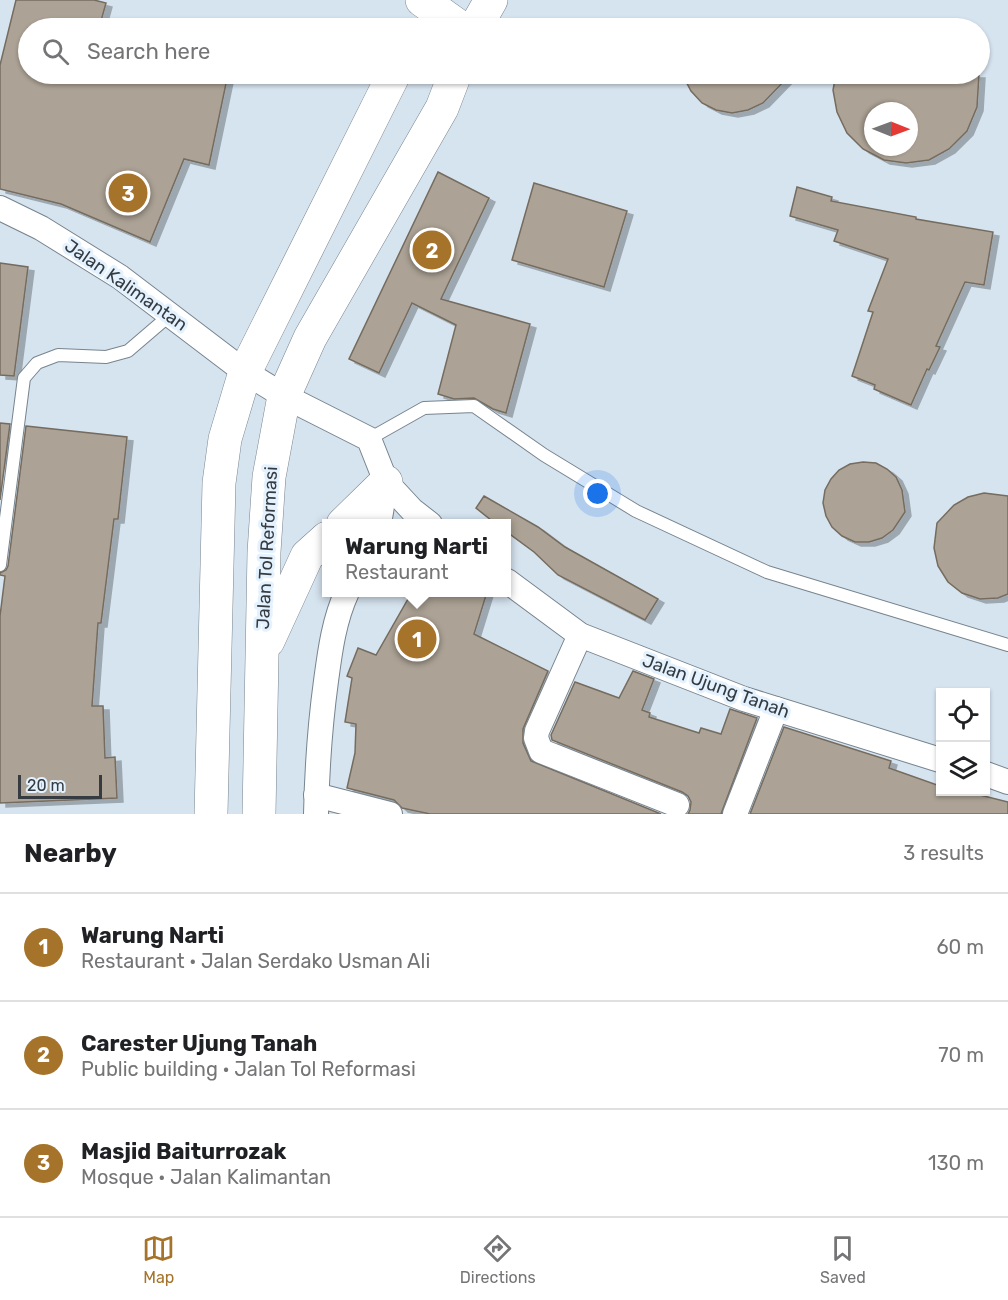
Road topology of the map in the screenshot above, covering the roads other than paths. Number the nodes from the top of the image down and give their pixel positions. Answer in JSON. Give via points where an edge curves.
{"nodes":[{"id":1,"x":491,"y":0,"type":"edge"},
{"id":2,"x":425,"y":8,"type":"edge"},
{"id":3,"x":443,"y":18,"type":"edge"},
{"id":4,"x":481,"y":18,"type":"edge"},
{"id":5,"x":389,"y":84,"type":"edge"},
{"id":6,"x":451,"y":84,"type":"edge"},
{"id":7,"x":0,"y":208,"type":"edge"},
{"id":8,"x":170,"y":315,"type":"junction"},
{"id":9,"x":245,"y":372,"type":"junction"},
{"id":10,"x":284,"y":396,"type":"junction"},
{"id":11,"x":369,"y":439,"type":"junction"},
{"id":12,"x":386,"y":482,"type":"junction"},
{"id":13,"x":348,"y":519,"type":"edge"},
{"id":14,"x":380,"y":519,"type":"edge"},
{"id":15,"x":424,"y":519,"type":"edge"},
{"id":16,"x":322,"y":542,"type":"edge"},
{"id":17,"x":0,"y":565,"type":"edge"},
{"id":18,"x":511,"y":584,"type":"edge"},
{"id":19,"x":345,"y":597,"type":"edge"},
{"id":20,"x":580,"y":635,"type":"junction"},
{"id":21,"x":1008,"y":645,"type":"edge"},
{"id":22,"x":262,"y":654,"type":"junction"},
{"id":23,"x":776,"y":709,"type":"junction"},
{"id":24,"x":936,"y":759,"type":"edge"},
{"id":25,"x":990,"y":775,"type":"edge"},
{"id":26,"x":1008,"y":782,"type":"edge"},
{"id":27,"x":316,"y":805,"type":"edge"},
{"id":28,"x":677,"y":806,"type":"dead end"},
{"id":29,"x":211,"y":814,"type":"edge"},
{"id":30,"x":259,"y":814,"type":"edge"},
{"id":31,"x":390,"y":814,"type":"edge"},
{"id":32,"x":735,"y":814,"type":"edge"}],
"edges":[{"from":1,"to":4,"type":"highway"},
{"from":2,"to":3,"type":"highway"},
{"from":5,"to":9,"type":"highway"},
{"from":6,"to":10,"type":"highway","name":"Jalan Tol Reformasi","via":[[442,108],[310,338]]},
{"from":7,"to":8,"type":"street","name":"Jalan Kalimantan","via":[[110,270]]},
{"from":8,"to":9,"type":"street","name":"Jalan Kalimantan"},
{"from":8,"to":17,"type":"lane","via":[[128,351],[106,357],[58,355],[37,363],[24,378]]},
{"from":9,"to":10,"type":"street","name":"Jalan Kalimantan"},
{"from":9,"to":29,"type":"highway","via":[[225,439],[219,483]]},
{"from":10,"to":11,"type":"street","name":"Jalan Kalimantan"},
{"from":10,"to":22,"type":"highway","name":"Jalan Tol Reformasi","via":[[269,477]]},
{"from":11,"to":12,"type":"street"},
{"from":11,"to":21,"type":"lane","via":[[424,408],[474,406],[544,455],[636,511],[767,572]]},
{"from":12,"to":13,"type":"highway"},
{"from":12,"to":14,"type":"street"},
{"from":12,"to":15,"type":"street"},
{"from":16,"to":22,"type":"highway","via":[[307,556]]},
{"from":18,"to":20,"type":"street","name":"Jalan Ujung Tanah"},
{"from":19,"to":27,"type":"street","via":[[329,654]]},
{"from":20,"to":23,"type":"street","name":"Jalan Ujung Tanah"},
{"from":20,"to":28,"type":"street","via":[[537,730],[541,751]]},
{"from":22,"to":30,"type":"highway","name":"Jalan Tol Reformasi"},
{"from":23,"to":24,"type":"street","name":"Jalan Ujung Tanah"},
{"from":23,"to":32,"type":"street"},
{"from":25,"to":26,"type":"street"},
{"from":27,"to":31,"type":"street"}]}
